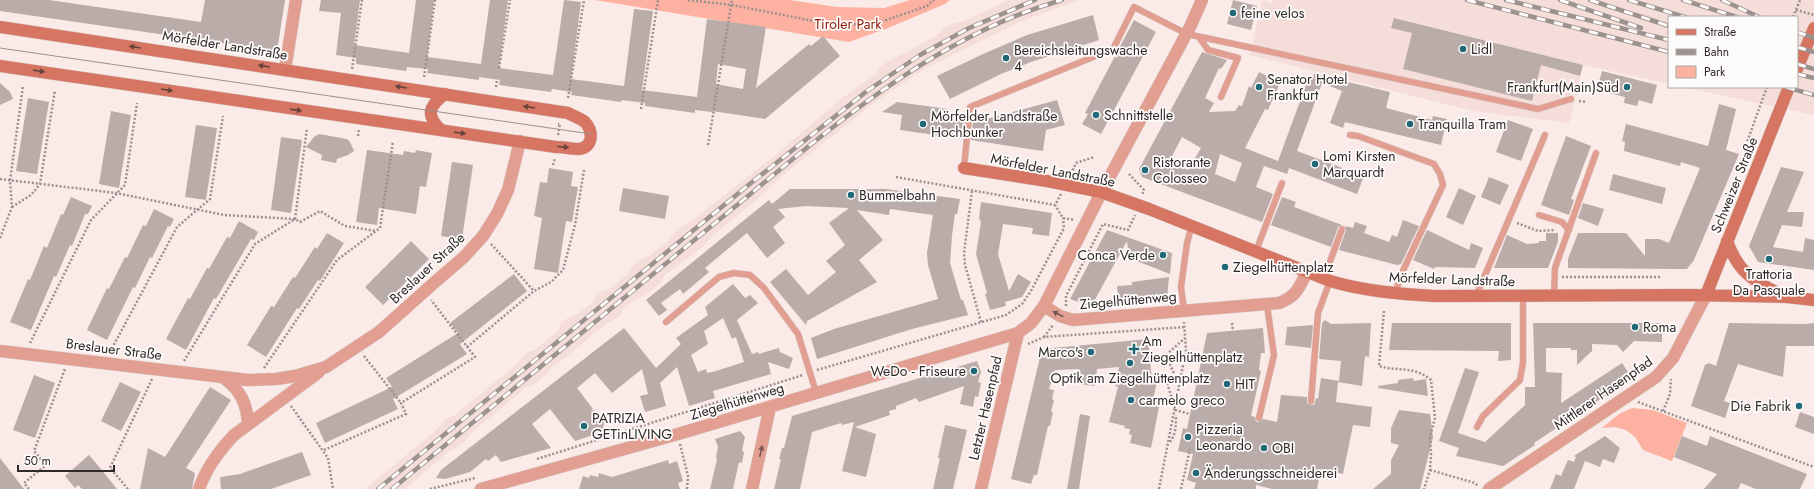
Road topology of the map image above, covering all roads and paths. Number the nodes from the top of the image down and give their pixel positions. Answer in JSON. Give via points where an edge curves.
{"nodes":[{"id":1,"x":296,"y":0,"type":"edge"},
{"id":2,"x":362,"y":0,"type":"edge"},
{"id":3,"x":436,"y":0,"type":"edge"},
{"id":4,"x":510,"y":0,"type":"edge"},
{"id":5,"x":584,"y":0,"type":"edge"},
{"id":6,"x":658,"y":0,"type":"edge"},
{"id":7,"x":688,"y":0,"type":"edge"},
{"id":8,"x":732,"y":0,"type":"edge"},
{"id":9,"x":934,"y":0,"type":"edge"},
{"id":10,"x":1202,"y":0,"type":"edge"},
{"id":11,"x":1800,"y":0,"type":"edge"},
{"id":12,"x":732,"y":5,"type":"junction"},
{"id":13,"x":1796,"y":10,"type":"junction"},
{"id":14,"x":1814,"y":15,"type":"edge"},
{"id":15,"x":1793,"y":16,"type":"edge"},
{"id":16,"x":0,"y":27,"type":"edge"},
{"id":17,"x":1814,"y":28,"type":"edge"},
{"id":18,"x":1187,"y":34,"type":"junction"},
{"id":19,"x":1199,"y":36,"type":"junction"},
{"id":20,"x":0,"y":66,"type":"edge"},
{"id":21,"x":1798,"y":66,"type":"edge"},
{"id":22,"x":499,"y":68,"type":"dead end"},
{"id":23,"x":285,"y":70,"type":"junction"},
{"id":24,"x":352,"y":75,"type":"dead end"},
{"id":25,"x":424,"y":76,"type":"dead end"},
{"id":26,"x":497,"y":80,"type":"dead end"},
{"id":27,"x":23,"y":86,"type":"dead end"},
{"id":28,"x":496,"y":87,"type":"dead end"},
{"id":29,"x":1767,"y":88,"type":"edge"},
{"id":30,"x":1789,"y":88,"type":"edge"},
{"id":31,"x":54,"y":90,"type":"dead end"},
{"id":32,"x":445,"y":94,"type":"junction"},
{"id":33,"x":1221,"y":97,"type":"dead end"},
{"id":34,"x":568,"y":98,"type":"dead end"},
{"id":35,"x":1571,"y":99,"type":"dead end"},
{"id":36,"x":137,"y":103,"type":"dead end"},
{"id":37,"x":641,"y":109,"type":"dead end"},
{"id":38,"x":223,"y":116,"type":"dead end"},
{"id":39,"x":555,"y":123,"type":"dead end"},
{"id":40,"x":307,"y":128,"type":"dead end"},
{"id":41,"x":441,"y":130,"type":"junction"},
{"id":42,"x":1350,"y":135,"type":"dead end"},
{"id":43,"x":1546,"y":135,"type":"dead end"},
{"id":44,"x":392,"y":141,"type":"dead end"},
{"id":45,"x":520,"y":141,"type":"junction"},
{"id":46,"x":708,"y":145,"type":"dead end"},
{"id":47,"x":1746,"y":145,"type":"dead end"},
{"id":48,"x":556,"y":147,"type":"junction"},
{"id":49,"x":1596,"y":154,"type":"dead end"},
{"id":50,"x":553,"y":165,"type":"dead end"},
{"id":51,"x":964,"y":168,"type":"joint"},
{"id":52,"x":584,"y":170,"type":"dead end"},
{"id":53,"x":1130,"y":174,"type":"dead end"},
{"id":54,"x":896,"y":177,"type":"dead end"},
{"id":55,"x":0,"y":179,"type":"edge"},
{"id":56,"x":10,"y":181,"type":"junction"},
{"id":57,"x":1282,"y":183,"type":"dead end"},
{"id":58,"x":40,"y":184,"type":"junction"},
{"id":59,"x":972,"y":191,"type":"junction"},
{"id":60,"x":1101,"y":192,"type":"junction"},
{"id":61,"x":116,"y":193,"type":"junction"},
{"id":62,"x":1055,"y":205,"type":"dead end"},
{"id":63,"x":1139,"y":205,"type":"junction"},
{"id":64,"x":12,"y":207,"type":"junction"},
{"id":65,"x":197,"y":210,"type":"junction"},
{"id":66,"x":1539,"y":215,"type":"dead end"},
{"id":67,"x":1063,"y":218,"type":"dead end"},
{"id":68,"x":295,"y":219,"type":"junction"},
{"id":69,"x":1509,"y":220,"type":"junction"},
{"id":70,"x":1192,"y":226,"type":"junction"},
{"id":71,"x":1342,"y":229,"type":"dead end"},
{"id":72,"x":1569,"y":230,"type":"junction"},
{"id":73,"x":376,"y":231,"type":"junction"},
{"id":74,"x":483,"y":235,"type":"junction"},
{"id":75,"x":0,"y":238,"type":"edge"},
{"id":76,"x":1727,"y":241,"type":"junction"},
{"id":77,"x":1256,"y":251,"type":"junction"},
{"id":78,"x":1307,"y":272,"type":"junction"},
{"id":79,"x":1555,"y":277,"type":"junction"},
{"id":80,"x":1662,"y":277,"type":"dead end"},
{"id":81,"x":1327,"y":280,"type":"junction"},
{"id":82,"x":534,"y":291,"type":"junction"},
{"id":83,"x":424,"y":292,"type":"junction"},
{"id":84,"x":1395,"y":294,"type":"junction"},
{"id":85,"x":1706,"y":295,"type":"junction"},
{"id":86,"x":1476,"y":296,"type":"junction"},
{"id":87,"x":1523,"y":296,"type":"junction"},
{"id":88,"x":1554,"y":296,"type":"junction"},
{"id":89,"x":1787,"y":297,"type":"junction"},
{"id":90,"x":1814,"y":300,"type":"edge"},
{"id":91,"x":1268,"y":305,"type":"junction"},
{"id":92,"x":1044,"y":306,"type":"junction"},
{"id":93,"x":1184,"y":310,"type":"junction"},
{"id":94,"x":1384,"y":311,"type":"dead end"},
{"id":95,"x":1060,"y":316,"type":"junction"},
{"id":96,"x":666,"y":322,"type":"dead end"},
{"id":97,"x":981,"y":322,"type":"junction"},
{"id":98,"x":1232,"y":323,"type":"dead end"},
{"id":99,"x":1185,"y":327,"type":"junction"},
{"id":100,"x":1233,"y":331,"type":"dead end"},
{"id":101,"x":1018,"y":333,"type":"junction"},
{"id":102,"x":1044,"y":337,"type":"junction"},
{"id":103,"x":1185,"y":338,"type":"junction"},
{"id":104,"x":356,"y":346,"type":"junction"},
{"id":105,"x":467,"y":346,"type":"junction"},
{"id":106,"x":1014,"y":350,"type":"junction"},
{"id":107,"x":0,"y":351,"type":"edge"},
{"id":108,"x":25,"y":354,"type":"junction"},
{"id":109,"x":68,"y":359,"type":"junction"},
{"id":110,"x":103,"y":363,"type":"junction"},
{"id":111,"x":326,"y":367,"type":"junction"},
{"id":112,"x":157,"y":370,"type":"junction"},
{"id":113,"x":178,"y":372,"type":"junction"},
{"id":114,"x":810,"y":372,"type":"junction"},
{"id":115,"x":224,"y":378,"type":"junction"},
{"id":116,"x":256,"y":379,"type":"junction"},
{"id":117,"x":816,"y":392,"type":"junction"},
{"id":118,"x":1670,"y":394,"type":"dead end"},
{"id":119,"x":285,"y":397,"type":"junction"},
{"id":120,"x":1626,"y":398,"type":"junction"},
{"id":121,"x":1311,"y":401,"type":"dead end"},
{"id":122,"x":401,"y":402,"type":"junction"},
{"id":123,"x":770,"y":407,"type":"junction"},
{"id":124,"x":1175,"y":410,"type":"junction"},
{"id":125,"x":1663,"y":411,"type":"junction"},
{"id":126,"x":1190,"y":414,"type":"dead end"},
{"id":127,"x":1259,"y":418,"type":"dead end"},
{"id":128,"x":248,"y":424,"type":"junction"},
{"id":129,"x":1477,"y":427,"type":"dead end"},
{"id":130,"x":678,"y":434,"type":"junction"},
{"id":131,"x":1190,"y":449,"type":"dead end"},
{"id":132,"x":324,"y":450,"type":"junction"},
{"id":133,"x":529,"y":462,"type":"dead end"},
{"id":134,"x":1814,"y":467,"type":"edge"},
{"id":135,"x":1430,"y":470,"type":"junction"},
{"id":136,"x":478,"y":477,"type":"dead end"},
{"id":137,"x":486,"y":488,"type":"edge"},
{"id":138,"x":29,"y":489,"type":"edge"},
{"id":139,"x":128,"y":489,"type":"edge"},
{"id":140,"x":199,"y":489,"type":"edge"},
{"id":141,"x":332,"y":489,"type":"edge"},
{"id":142,"x":430,"y":489,"type":"edge"},
{"id":143,"x":687,"y":489,"type":"edge"},
{"id":144,"x":752,"y":489,"type":"edge"},
{"id":145,"x":981,"y":489,"type":"edge"},
{"id":146,"x":1159,"y":489,"type":"edge"},
{"id":147,"x":1181,"y":489,"type":"edge"},
{"id":148,"x":1424,"y":489,"type":"edge"},
{"id":149,"x":1480,"y":489,"type":"edge"},
{"id":150,"x":1489,"y":489,"type":"edge"}],
"edges":[{"from":1,"to":23,"type":"street"},
{"from":2,"to":24,"type":"path"},
{"from":3,"to":25,"type":"path"},
{"from":4,"to":22,"type":"path"},
{"from":5,"to":34,"type":"path"},
{"from":6,"to":37,"type":"path"},
{"from":7,"to":12,"type":"path"},
{"from":8,"to":12,"type":"path"},
{"from":9,"to":12,"type":"path","via":[[927,6],[872,26],[824,23]]},
{"from":10,"to":18,"type":"street"},
{"from":11,"to":13,"type":"path"},
{"from":12,"to":46,"type":"path"},
{"from":13,"to":14,"type":"path"},
{"from":13,"to":15,"type":"path"},
{"from":23,"to":16,"type":"main road","name":"Mörfelder Landstraße","one_way":true},
{"from":17,"to":21,"type":"main road"},
{"from":18,"to":19,"type":"lane"},
{"from":18,"to":51,"type":"lane","via":[[1134,7],[1113,49],[970,107]]},
{"from":18,"to":60,"type":"street"},
{"from":19,"to":33,"type":"lane","via":[[1208,50],[1238,58]]},
{"from":19,"to":35,"type":"lane","via":[[1538,109]]},
{"from":20,"to":41,"type":"main road","name":"Mörfelder Landstraße","one_way":true},
{"from":32,"to":23,"type":"main road","name":"Mörfelder Landstraße","one_way":true},
{"from":26,"to":28,"type":"path"},
{"from":27,"to":56,"type":"path"},
{"from":29,"to":47,"type":"path"},
{"from":30,"to":76,"type":"main road","name":"Schweizer Straße"},
{"from":31,"to":58,"type":"path"},
{"from":32,"to":41,"type":"main road","via":[[436,102],[430,116]]},
{"from":48,"to":32,"type":"main road","name":"Mörfelder Landstraße","one_way":true,"via":[[580,149],[588,145],[591,140],[589,128],[584,121],[568,113]]},
{"from":36,"to":61,"type":"path","via":[[125,186]]},
{"from":38,"to":65,"type":"path","via":[[210,199]]},
{"from":39,"to":48,"type":"path","via":[[560,124]]},
{"from":40,"to":68,"type":"path"},
{"from":41,"to":45,"type":"main road","name":"Mörfelder Landstraße","one_way":true},
{"from":42,"to":84,"type":"lane","via":[[1434,164],[1440,174],[1443,185],[1401,275]]},
{"from":43,"to":69,"type":"lane"},
{"from":44,"to":73,"type":"path","via":[[380,228]]},
{"from":45,"to":48,"type":"main road","name":"Mörfelder Landstraße"},
{"from":45,"to":74,"type":"street","name":"Breslauer Straße","via":[[508,190],[497,214]]},
{"from":48,"to":50,"type":"path"},
{"from":49,"to":72,"type":"lane"},
{"from":51,"to":60,"type":"main road","name":"Mörfelder Landstraße"},
{"from":52,"to":82,"type":"path","via":[[575,224],[563,270],[551,282]]},
{"from":53,"to":63,"type":"path","via":[[1144,190]]},
{"from":54,"to":59,"type":"path"},
{"from":55,"to":56,"type":"path"},
{"from":56,"to":58,"type":"path"},
{"from":56,"to":64,"type":"path"},
{"from":57,"to":77,"type":"lane"},
{"from":58,"to":61,"type":"path"},
{"from":58,"to":64,"type":"path","via":[[31,195]]},
{"from":59,"to":62,"type":"path"},
{"from":59,"to":97,"type":"path","via":[[964,253]]},
{"from":60,"to":63,"type":"main road","name":"Mörfelder Landstraße"},
{"from":60,"to":92,"type":"street"},
{"from":61,"to":65,"type":"path"},
{"from":61,"to":108,"type":"path","via":[[91,220]]},
{"from":63,"to":70,"type":"main road","name":"Mörfelder Landstraße"},
{"from":63,"to":95,"type":"path","via":[[1128,230],[1103,224],[1066,296],[1066,306]]},
{"from":64,"to":75,"type":"path"},
{"from":65,"to":68,"type":"path","via":[[224,215]]},
{"from":65,"to":110,"type":"path","via":[[177,227]]},
{"from":66,"to":72,"type":"lane","via":[[1562,222]]},
{"from":67,"to":97,"type":"path","via":[[1064,228],[1022,304],[1006,315]]},
{"from":68,"to":73,"type":"path","via":[[300,222],[320,211],[345,226]]},
{"from":68,"to":113,"type":"path","via":[[255,244]]},
{"from":69,"to":72,"type":"path","via":[[1538,231]]},
{"from":69,"to":86,"type":"lane"},
{"from":70,"to":77,"type":"main road","name":"Mörfelder Landstraße"},
{"from":70,"to":93,"type":"lane","via":[[1181,287]]},
{"from":71,"to":81,"type":"lane"},
{"from":72,"to":79,"type":"lane","via":[[1555,268]]},
{"from":73,"to":116,"type":"path","via":[[337,260]]},
{"from":74,"to":82,"type":"path"},
{"from":74,"to":83,"type":"street","name":"Breslauer Straße","via":[[464,257]]},
{"from":76,"to":85,"type":"main road","name":"Schweizer Straße"},
{"from":76,"to":89,"type":"main road","via":[[1738,266],[1747,275]]},
{"from":77,"to":78,"type":"main road","name":"Mörfelder Landstraße"},
{"from":78,"to":81,"type":"main road","name":"Mörfelder Landstraße"},
{"from":78,"to":91,"type":"street","name":"Ziegelhüttenweg","via":[[1291,299]]},
{"from":79,"to":80,"type":"path"},
{"from":79,"to":88,"type":"lane"},
{"from":81,"to":84,"type":"main road","name":"Mörfelder Landstraße"},
{"from":81,"to":121,"type":"lane","via":[[1318,313]]},
{"from":82,"to":105,"type":"path"},
{"from":83,"to":104,"type":"street","name":"Breslauer Straße","via":[[378,332]]},
{"from":83,"to":105,"type":"path"},
{"from":84,"to":86,"type":"main road","name":"Mörfelder Landstraße"},
{"from":85,"to":88,"type":"main road","name":"Mörfelder Landstraße"},
{"from":85,"to":89,"type":"main road","name":"Mörfelder Landstraße"},
{"from":85,"to":120,"type":"street","name":"Mittlerer Hasenpfad","via":[[1673,358],[1656,377]]},
{"from":86,"to":87,"type":"main road","name":"Mörfelder Landstraße"},
{"from":87,"to":88,"type":"main road","name":"Mörfelder Landstraße"},
{"from":87,"to":129,"type":"lane","via":[[1523,362],[1520,380],[1483,416]]},
{"from":89,"to":90,"type":"main road","name":"Mörfelder Landstraße"},
{"from":91,"to":93,"type":"street","name":"Ziegelhüttenweg"},
{"from":91,"to":127,"type":"lane","via":[[1274,355]]},
{"from":95,"to":92,"type":"street","name":"Ziegelhüttenweg","one_way":true},
{"from":92,"to":101,"type":"street","name":"Ziegelhüttenweg","via":[[1031,323]]},
{"from":93,"to":95,"type":"street","name":"Ziegelhüttenweg","via":[[1073,320]]},
{"from":93,"to":99,"type":"path"},
{"from":94,"to":135,"type":"path","via":[[1379,366],[1390,370],[1404,368],[1425,375],[1431,380],[1435,418],[1430,437]]},
{"from":95,"to":102,"type":"path"},
{"from":96,"to":114,"type":"lane","via":[[719,277],[734,273],[750,276],[764,288],[798,334]]},
{"from":97,"to":114,"type":"path"},
{"from":98,"to":100,"type":"path"},
{"from":99,"to":102,"type":"path"},
{"from":99,"to":103,"type":"path"},
{"from":101,"to":106,"type":"street","name":"Letzter Hasenpfad"},
{"from":101,"to":117,"type":"street","name":"Ziegelhüttenweg"},
{"from":102,"to":106,"type":"path"},
{"from":103,"to":124,"type":"path","via":[[1186,350]]},
{"from":103,"to":124,"type":"path","via":[[1166,355],[1175,376],[1167,383]]},
{"from":104,"to":111,"type":"street","name":"Breslauer Straße"},
{"from":104,"to":122,"type":"path"},
{"from":105,"to":122,"type":"path","via":[[475,357]]},
{"from":106,"to":145,"type":"street","name":"Letzter Hasenpfad"},
{"from":107,"to":108,"type":"street","name":"Breslauer Straße"},
{"from":108,"to":109,"type":"street","name":"Breslauer Straße"},
{"from":109,"to":110,"type":"street","name":"Breslauer Straße"},
{"from":109,"to":138,"type":"path","via":[[34,451],[46,465],[24,483]]},
{"from":110,"to":112,"type":"street","name":"Breslauer Straße"},
{"from":111,"to":116,"type":"street","name":"Breslauer Straße","via":[[295,376]]},
{"from":111,"to":119,"type":"street","name":"Breslauer Straße"},
{"from":112,"to":113,"type":"street","name":"Breslauer Straße"},
{"from":112,"to":139,"type":"path","via":[[110,468]]},
{"from":113,"to":115,"type":"street","name":"Breslauer Straße"},
{"from":114,"to":117,"type":"lane"},
{"from":114,"to":133,"type":"path"},
{"from":115,"to":116,"type":"street","name":"Breslauer Straße"},
{"from":115,"to":128,"type":"street","via":[[236,387],[242,397],[247,409]]},
{"from":117,"to":123,"type":"street","name":"Ziegelhüttenweg"},
{"from":118,"to":125,"type":"path"},
{"from":119,"to":128,"type":"street","name":"Breslauer Straße"},
{"from":119,"to":132,"type":"path"},
{"from":120,"to":125,"type":"path"},
{"from":120,"to":150,"type":"street","name":"Mittlerer Hasenpfad"},
{"from":122,"to":132,"type":"path","via":[[406,414]]},
{"from":123,"to":130,"type":"street","name":"Ziegelhüttenweg"},
{"from":144,"to":123,"type":"street","one_way":true},
{"from":124,"to":126,"type":"path"},
{"from":124,"to":146,"type":"path"},
{"from":125,"to":134,"type":"path"},
{"from":128,"to":140,"type":"street","name":"Breslauer Straße","via":[[224,446],[209,466]]},
{"from":130,"to":137,"type":"street","name":"Ziegelhüttenweg"},
{"from":130,"to":143,"type":"path","via":[[688,476]]},
{"from":131,"to":147,"type":"path"},
{"from":132,"to":141,"type":"path","via":[[328,458]]},
{"from":135,"to":148,"type":"path"},
{"from":135,"to":149,"type":"path","via":[[1475,483]]},
{"from":136,"to":142,"type":"path"}]}
